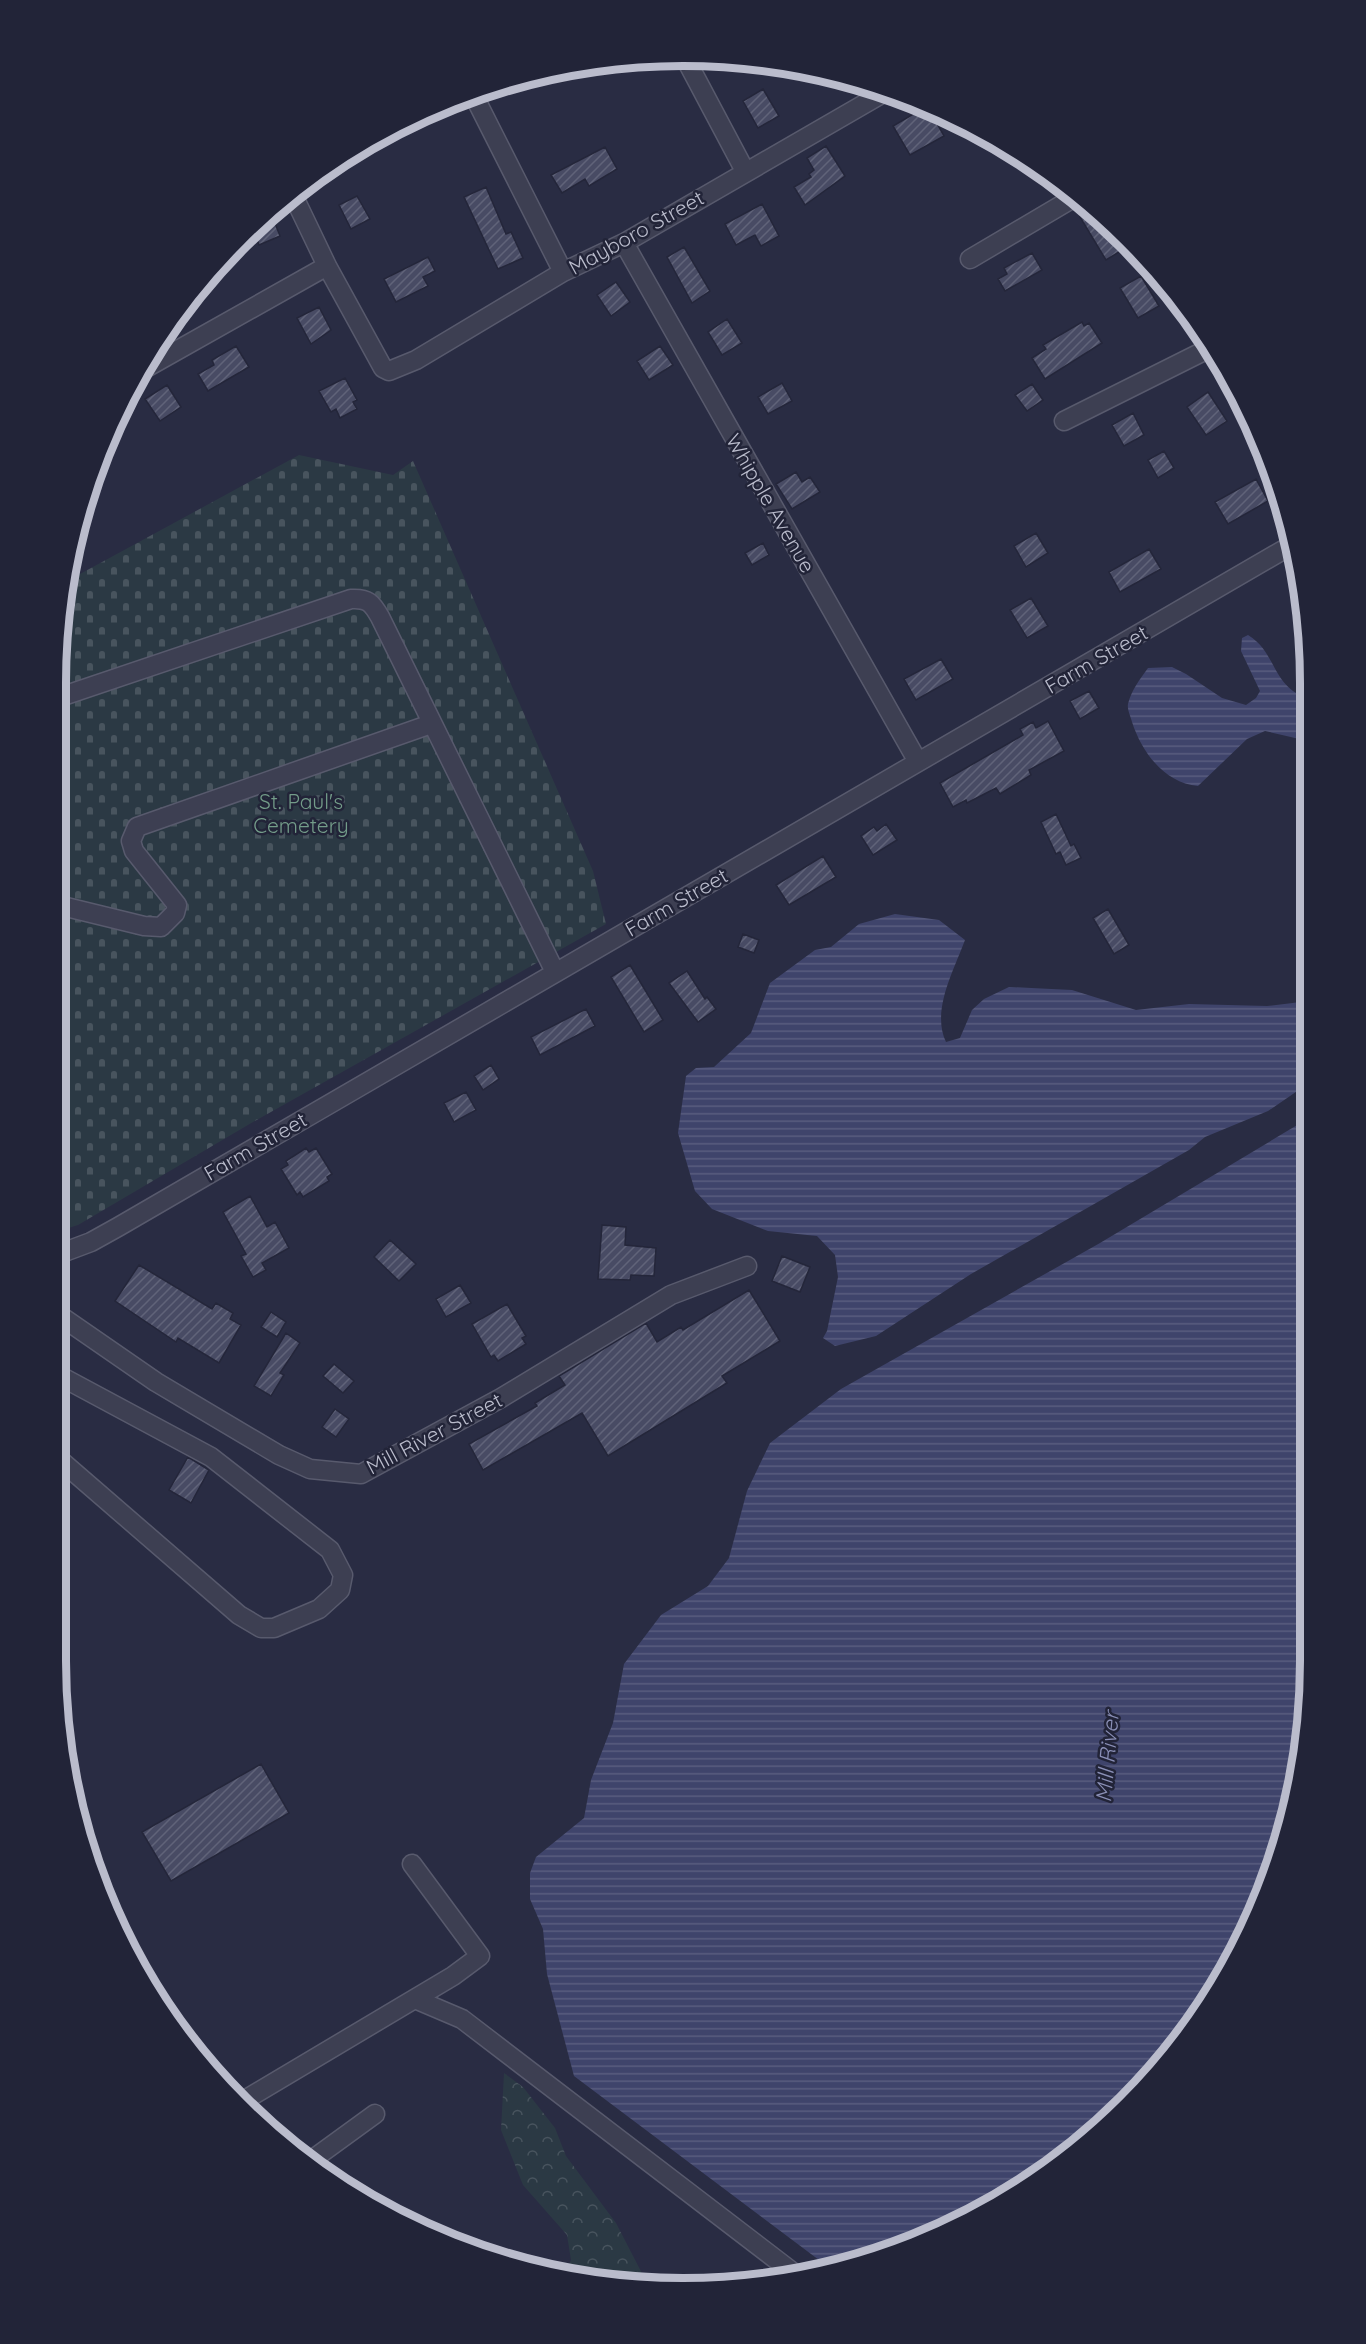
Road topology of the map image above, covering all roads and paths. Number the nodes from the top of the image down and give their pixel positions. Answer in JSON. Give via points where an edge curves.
{"nodes":[{"id":1,"x":689,"y":66,"type":"edge"},
{"id":2,"x":876,"y":97,"type":"edge"},
{"id":3,"x":477,"y":102,"type":"edge"},
{"id":4,"x":745,"y":171,"type":"junction"},
{"id":5,"x":1068,"y":201,"type":"edge"},
{"id":6,"x":297,"y":202,"type":"edge"},
{"id":7,"x":624,"y":243,"type":"junction"},
{"id":8,"x":970,"y":259,"type":"dead end"},
{"id":9,"x":327,"y":266,"type":"junction"},
{"id":10,"x":563,"y":272,"type":"junction"},
{"id":11,"x":1203,"y":351,"type":"edge"},
{"id":12,"x":156,"y":362,"type":"edge"},
{"id":13,"x":1064,"y":421,"type":"dead end"},
{"id":14,"x":1285,"y":549,"type":"edge"},
{"id":15,"x":66,"y":695,"type":"edge"},
{"id":16,"x":431,"y":724,"type":"junction"},
{"id":17,"x":918,"y":762,"type":"junction"},
{"id":18,"x":66,"y":906,"type":"edge"},
{"id":19,"x":555,"y":972,"type":"junction"},
{"id":20,"x":66,"y":1251,"type":"edge"},
{"id":21,"x":747,"y":1266,"type":"dead end"},
{"id":22,"x":66,"y":1320,"type":"edge"},
{"id":23,"x":66,"y":1382,"type":"edge"},
{"id":24,"x":66,"y":1465,"type":"edge"},
{"id":25,"x":412,"y":1864,"type":"dead end"},
{"id":26,"x":415,"y":2000,"type":"junction"},
{"id":27,"x":248,"y":2098,"type":"edge"},
{"id":28,"x":375,"y":2114,"type":"dead end"},
{"id":29,"x":316,"y":2157,"type":"edge"},
{"id":30,"x":788,"y":2269,"type":"edge"}],
"edges":[{"from":1,"to":4,"type":"street"},
{"from":2,"to":4,"type":"street","name":"Mayboro Street"},
{"from":3,"to":10,"type":"street"},
{"from":4,"to":7,"type":"street","name":"Mayboro Street"},
{"from":5,"to":8,"type":"street"},
{"from":6,"to":9,"type":"street"},
{"from":7,"to":10,"type":"street","name":"Mayboro Street"},
{"from":7,"to":17,"type":"street","name":"Whipple Avenue"},
{"from":9,"to":10,"type":"street","name":"Mayboro Street","via":[[387,370],[416,360]]},
{"from":9,"to":12,"type":"street"},
{"from":11,"to":13,"type":"street"},
{"from":14,"to":17,"type":"street","name":"Farm Street"},
{"from":15,"to":16,"type":"street","via":[[351,599],[364,599],[380,617]]},
{"from":16,"to":18,"type":"street","via":[[137,827],[131,841],[134,852],[177,905],[175,914],[161,927]]},
{"from":16,"to":19,"type":"street"},
{"from":17,"to":19,"type":"street","name":"Farm Street"},
{"from":19,"to":20,"type":"street","name":"Farm Street","via":[[118,1227]]},
{"from":21,"to":22,"type":"street","name":"Mill River Street","via":[[671,1295],[501,1398],[361,1474],[310,1468],[279,1455],[156,1382]]},
{"from":23,"to":24,"type":"street","via":[[211,1457],[330,1550],[343,1575],[340,1590],[319,1609],[274,1628],[261,1628],[239,1616]]},
{"from":25,"to":26,"type":"street","via":[[480,1956]]},
{"from":26,"to":27,"type":"street"},
{"from":26,"to":30,"type":"street","via":[[462,2019]]},
{"from":28,"to":29,"type":"street"}]}
